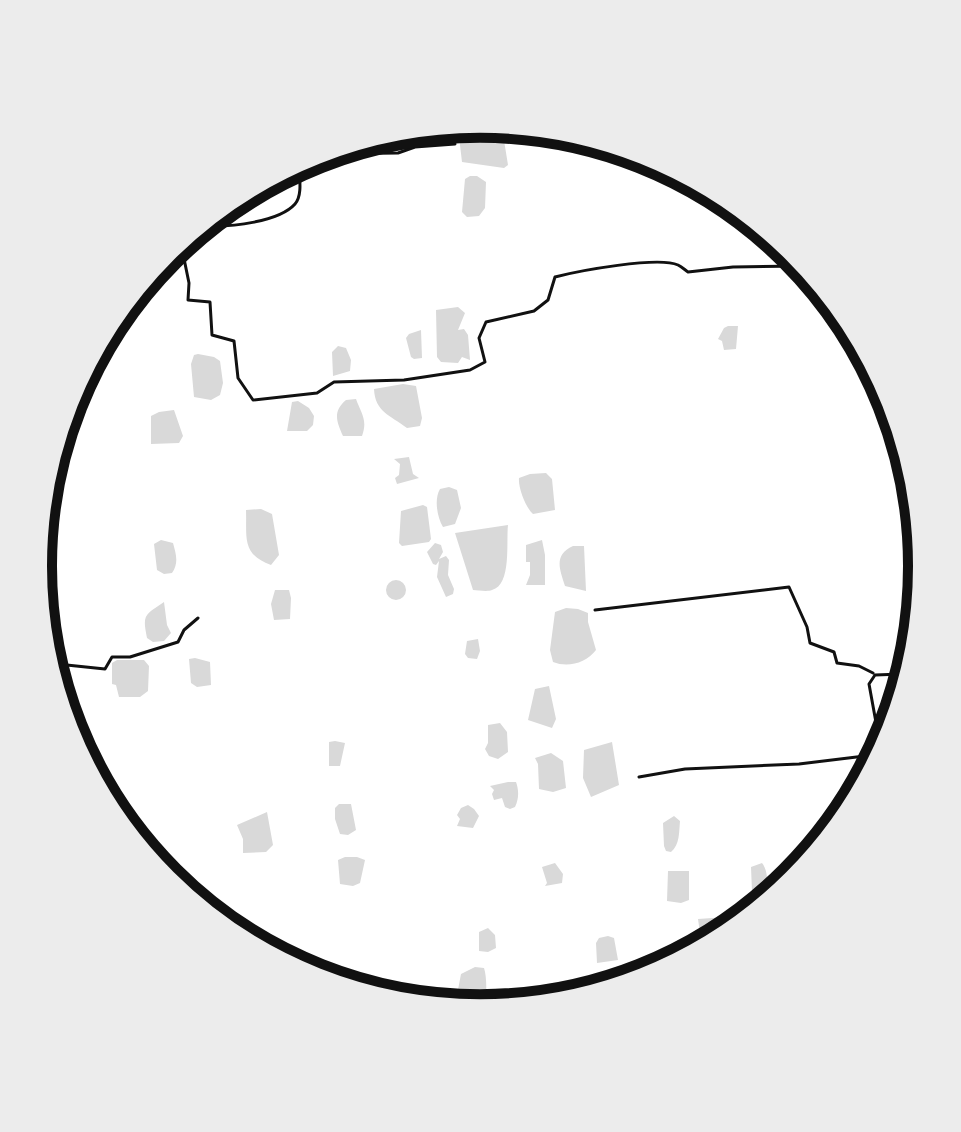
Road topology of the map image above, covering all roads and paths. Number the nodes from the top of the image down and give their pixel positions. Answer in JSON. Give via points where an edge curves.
{"nodes":[{"id":1,"x":455,"y":144,"type":"dead end"},
{"id":2,"x":365,"y":153,"type":"edge"},
{"id":3,"x":299,"y":178,"type":"edge"},
{"id":4,"x":222,"y":224,"type":"edge"},
{"id":5,"x":184,"y":258,"type":"edge"},
{"id":6,"x":786,"y":266,"type":"edge"},
{"id":7,"x":595,"y":610,"type":"dead end"},
{"id":8,"x":198,"y":618,"type":"dead end"},
{"id":9,"x":64,"y":665,"type":"edge"},
{"id":10,"x":895,"y":674,"type":"edge"},
{"id":11,"x":875,"y":675,"type":"junction"},
{"id":12,"x":877,"y":728,"type":"edge"},
{"id":13,"x":865,"y":756,"type":"edge"},
{"id":14,"x":639,"y":777,"type":"dead end"}],
"edges":[{"from":1,"to":2,"type":"street"},
{"from":3,"to":4,"type":"street","via":[[295,204],[274,216]]},
{"from":5,"to":6,"type":"street","via":[[188,300],[210,302],[212,335],[234,341],[238,378],[253,400],[317,393],[334,382],[404,380],[470,370],[485,362],[479,338],[486,322],[534,311],[548,300],[555,277],[577,271],[645,262],[676,264],[688,272]]},
{"from":7,"to":11,"type":"street","via":[[789,587],[810,643],[834,652],[837,663]]},
{"from":8,"to":9,"type":"street","via":[[178,642],[112,657],[105,669]]},
{"from":10,"to":11,"type":"street"},
{"from":11,"to":12,"type":"street","via":[[869,684]]},
{"from":13,"to":14,"type":"street"}]}
